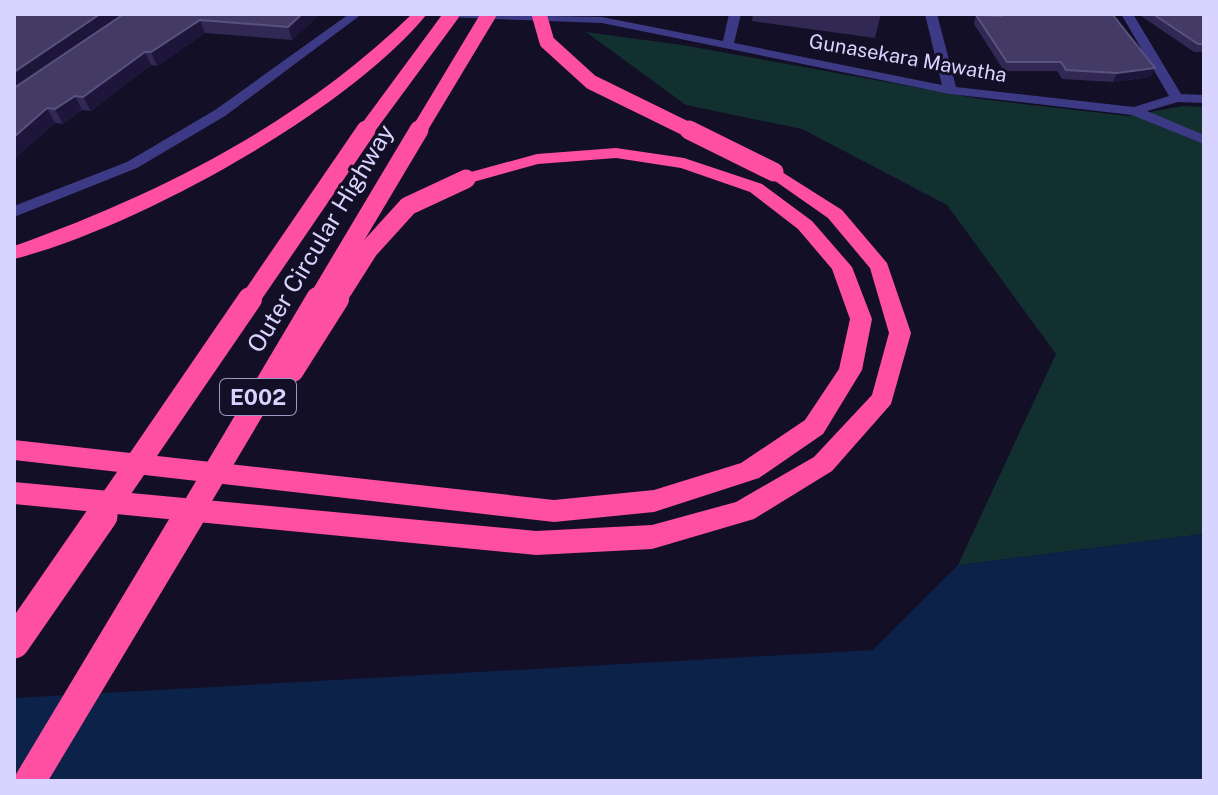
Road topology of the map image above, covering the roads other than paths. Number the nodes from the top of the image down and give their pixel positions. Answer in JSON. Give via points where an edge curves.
{"nodes":[{"id":1,"x":356,"y":14,"type":"edge"},
{"id":2,"x":420,"y":14,"type":"edge"},
{"id":3,"x":442,"y":14,"type":"edge"},
{"id":4,"x":452,"y":14,"type":"edge"},
{"id":5,"x":489,"y":14,"type":"edge"},
{"id":6,"x":539,"y":14,"type":"edge"},
{"id":7,"x":735,"y":14,"type":"edge"},
{"id":8,"x":931,"y":14,"type":"edge"},
{"id":9,"x":1127,"y":14,"type":"edge"},
{"id":10,"x":603,"y":17,"type":"edge"},
{"id":11,"x":728,"y":43,"type":"junction"},
{"id":12,"x":950,"y":90,"type":"junction"},
{"id":13,"x":1177,"y":98,"type":"junction"},
{"id":14,"x":1204,"y":99,"type":"edge"},
{"id":15,"x":1135,"y":111,"type":"junction"},
{"id":16,"x":1204,"y":140,"type":"edge"},
{"id":17,"x":14,"y":212,"type":"edge"},
{"id":18,"x":14,"y":253,"type":"edge"},
{"id":19,"x":14,"y":450,"type":"edge"},
{"id":20,"x":14,"y":493,"type":"edge"},
{"id":21,"x":14,"y":643,"type":"edge"},
{"id":22,"x":30,"y":781,"type":"edge"}],
"edges":[{"from":1,"to":17,"type":"street","via":[[220,113],[132,165]]},
{"from":2,"to":18,"type":"highway","via":[[339,87],[207,169],[130,207]]},
{"from":3,"to":10,"type":"street","name":"Gunasekara Mawatha"},
{"from":4,"to":21,"type":"highway","name":"Outer Circular Highway","number":"E002","bridge":true},
{"from":5,"to":22,"type":"highway","name":"Outer Circular Highway","number":"E002","bridge":true},
{"from":6,"to":20,"type":"highway","bridge":true,"via":[[547,42],[591,82],[774,172],[835,214],[880,267],[900,333],[883,398],[823,464],[744,511],[652,537],[536,543]]},
{"from":7,"to":11,"type":"street"},
{"from":8,"to":12,"type":"street"},
{"from":9,"to":13,"type":"street"},
{"from":10,"to":11,"type":"street","name":"Gunasekara Mawatha"},
{"from":11,"to":12,"type":"street","name":"Gunasekara Mawatha"},
{"from":12,"to":15,"type":"street","name":"Gunasekara Mawatha"},
{"from":13,"to":14,"type":"street"},
{"from":13,"to":15,"type":"street"},
{"from":15,"to":16,"type":"street","name":"Gunasekara Mawatha"},
{"from":19,"to":22,"type":"highway","bridge":true,"via":[[554,511],[654,501],[750,471],[814,427],[850,370],[861,319],[842,267],[805,225],[756,188],[684,163],[616,153],[537,159],[466,179],[408,206],[369,249]]}]}
